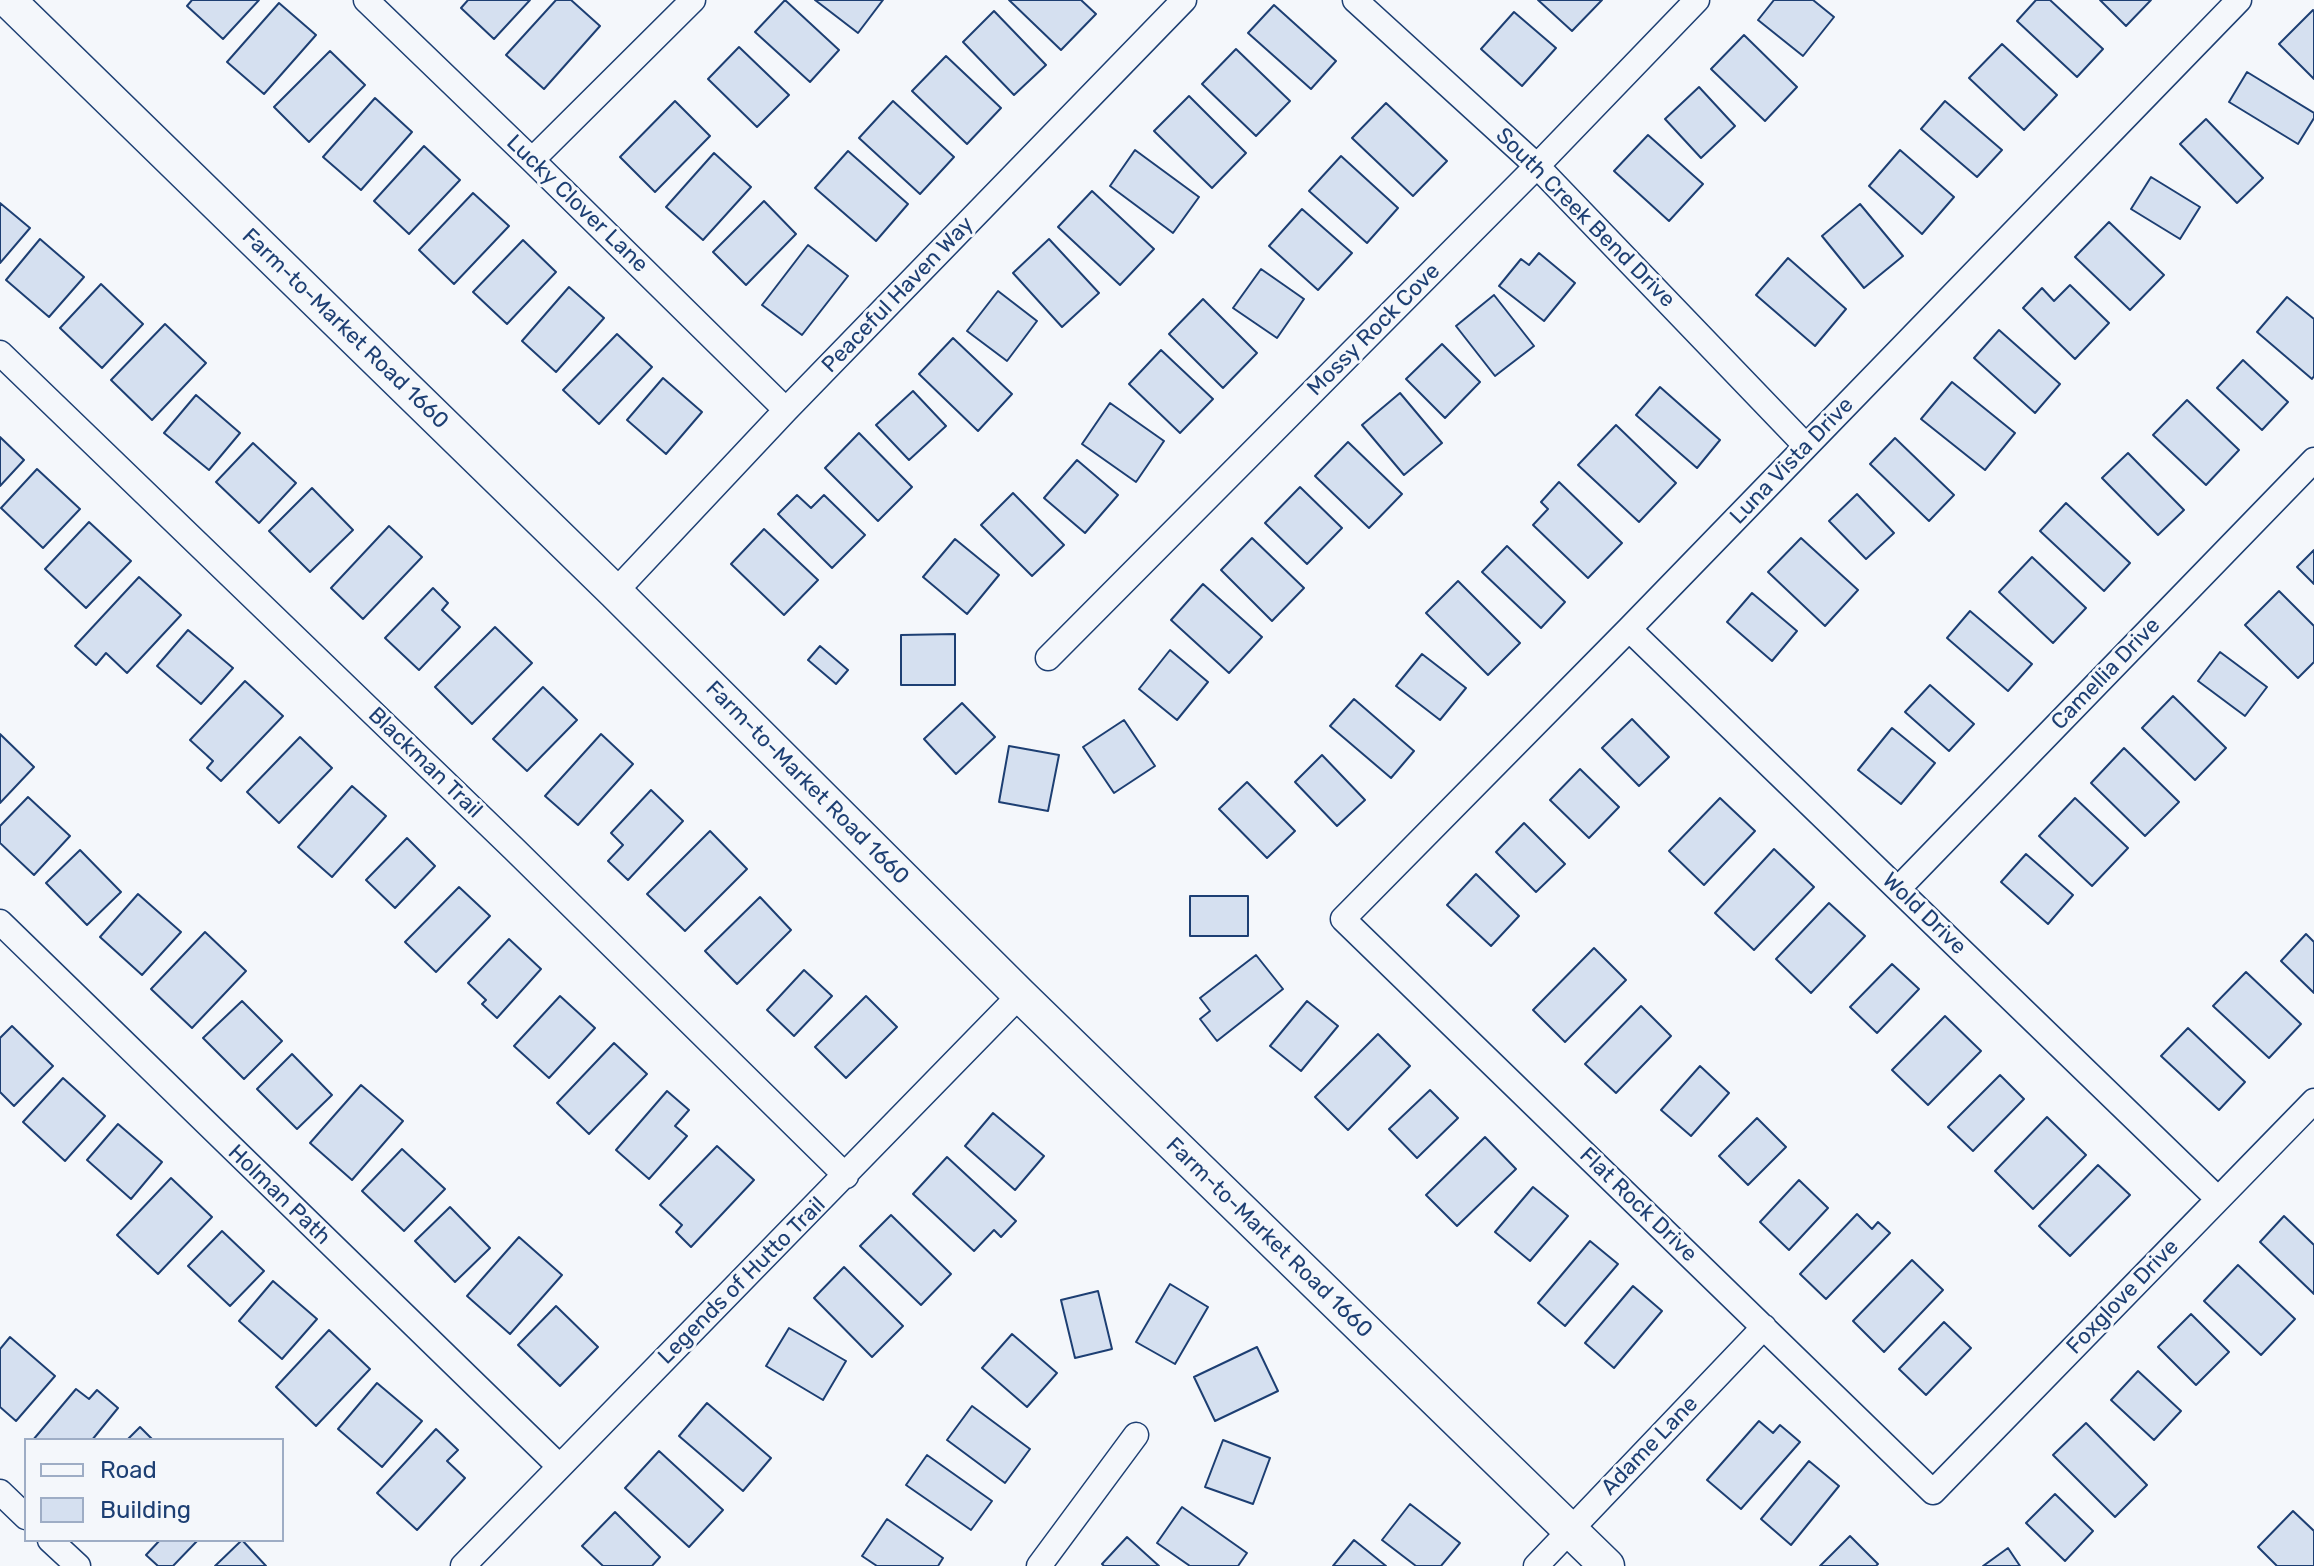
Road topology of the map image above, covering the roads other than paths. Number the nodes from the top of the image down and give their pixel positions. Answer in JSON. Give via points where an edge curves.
{"nodes":[{"id":1,"x":8,"y":0,"type":"edge"},
{"id":2,"x":366,"y":0,"type":"edge"},
{"id":3,"x":693,"y":0,"type":"edge"},
{"id":4,"x":1184,"y":0,"type":"edge"},
{"id":5,"x":1355,"y":0,"type":"edge"},
{"id":6,"x":1697,"y":0,"type":"edge"},
{"id":7,"x":2239,"y":0,"type":"edge"},
{"id":8,"x":532,"y":160,"type":"junction"},
{"id":9,"x":1537,"y":166,"type":"junction"},
{"id":10,"x":0,"y":353,"type":"edge"},
{"id":11,"x":786,"y":410,"type":"junction"},
{"id":12,"x":1806,"y":446,"type":"junction"},
{"id":13,"x":2314,"y":460,"type":"edge"},
{"id":14,"x":615,"y":592,"type":"junction"},
{"id":15,"x":1629,"y":629,"type":"junction"},
{"id":16,"x":1048,"y":658,"type":"dead end"},
{"id":17,"x":1898,"y":889,"type":"junction"},
{"id":18,"x":1343,"y":919,"type":"joint"},
{"id":19,"x":0,"y":922,"type":"edge"},
{"id":20,"x":1020,"y":995,"type":"junction"},
{"id":21,"x":2314,"y":1101,"type":"edge"},
{"id":22,"x":846,"y":1176,"type":"junction"},
{"id":23,"x":2218,"y":1199,"type":"junction"},
{"id":24,"x":1764,"y":1327,"type":"junction"},
{"id":25,"x":1136,"y":1435,"type":"dead end"},
{"id":26,"x":559,"y":1466,"type":"junction"},
{"id":27,"x":0,"y":1492,"type":"edge"},
{"id":28,"x":1933,"y":1492,"type":"joint"},
{"id":29,"x":24,"y":1515,"type":"edge"},
{"id":30,"x":1570,"y":1530,"type":"junction"},
{"id":31,"x":52,"y":1542,"type":"edge"},
{"id":32,"x":78,"y":1566,"type":"edge"},
{"id":33,"x":463,"y":1566,"type":"edge"},
{"id":34,"x":1039,"y":1566,"type":"edge"},
{"id":35,"x":1536,"y":1566,"type":"edge"},
{"id":36,"x":1607,"y":1566,"type":"edge"}],
"edges":[{"from":1,"to":14,"type":"main road","name":"Farm-to-Market Road 1660"},
{"from":2,"to":8,"type":"street","name":"Lucky Clover Lane"},
{"from":3,"to":8,"type":"street"},
{"from":4,"to":11,"type":"street","name":"Peaceful Haven Way"},
{"from":5,"to":9,"type":"street","name":"South Creek Bend Drive"},
{"from":6,"to":9,"type":"street","name":"Mossy Rock Cove"},
{"from":7,"to":12,"type":"street","name":"Luna Vista Drive"},
{"from":8,"to":11,"type":"street","name":"Lucky Clover Lane"},
{"from":9,"to":12,"type":"street","name":"South Creek Bend Drive"},
{"from":9,"to":16,"type":"street","name":"Mossy Rock Cove"},
{"from":10,"to":22,"type":"street","name":"Blackman Trail"},
{"from":11,"to":14,"type":"street","name":"Peaceful Haven Way"},
{"from":12,"to":15,"type":"street","name":"Luna Vista Drive"},
{"from":13,"to":17,"type":"street","name":"Camellia Drive"},
{"from":14,"to":20,"type":"main road","name":"Farm-to-Market Road 1660"},
{"from":15,"to":17,"type":"street","name":"Wold Drive"},
{"from":15,"to":18,"type":"street","name":"Luna Vista Drive"},
{"from":17,"to":23,"type":"street","name":"Wold Drive"},
{"from":18,"to":24,"type":"street","name":"Flat Rock Drive"},
{"from":19,"to":26,"type":"street","name":"Holman Path"},
{"from":20,"to":22,"type":"street","name":"Legends of Hutto Trail"},
{"from":20,"to":30,"type":"main road","name":"Farm-to-Market Road 1660"},
{"from":21,"to":23,"type":"street","name":"Foxglove Drive"},
{"from":22,"to":26,"type":"street","name":"Legends of Hutto Trail"},
{"from":23,"to":28,"type":"street","name":"Foxglove Drive"},
{"from":24,"to":28,"type":"street","name":"Flat Rock Drive"},
{"from":24,"to":30,"type":"street","name":"Adame Lane"},
{"from":25,"to":34,"type":"street"},
{"from":26,"to":33,"type":"street","name":"Legends of Hutto Trail"},
{"from":27,"to":29,"type":"street"},
{"from":30,"to":35,"type":"street","name":"Adame Lane"},
{"from":30,"to":36,"type":"main road","name":"Farm-to-Market Road 1660"},
{"from":31,"to":32,"type":"street"}]}
